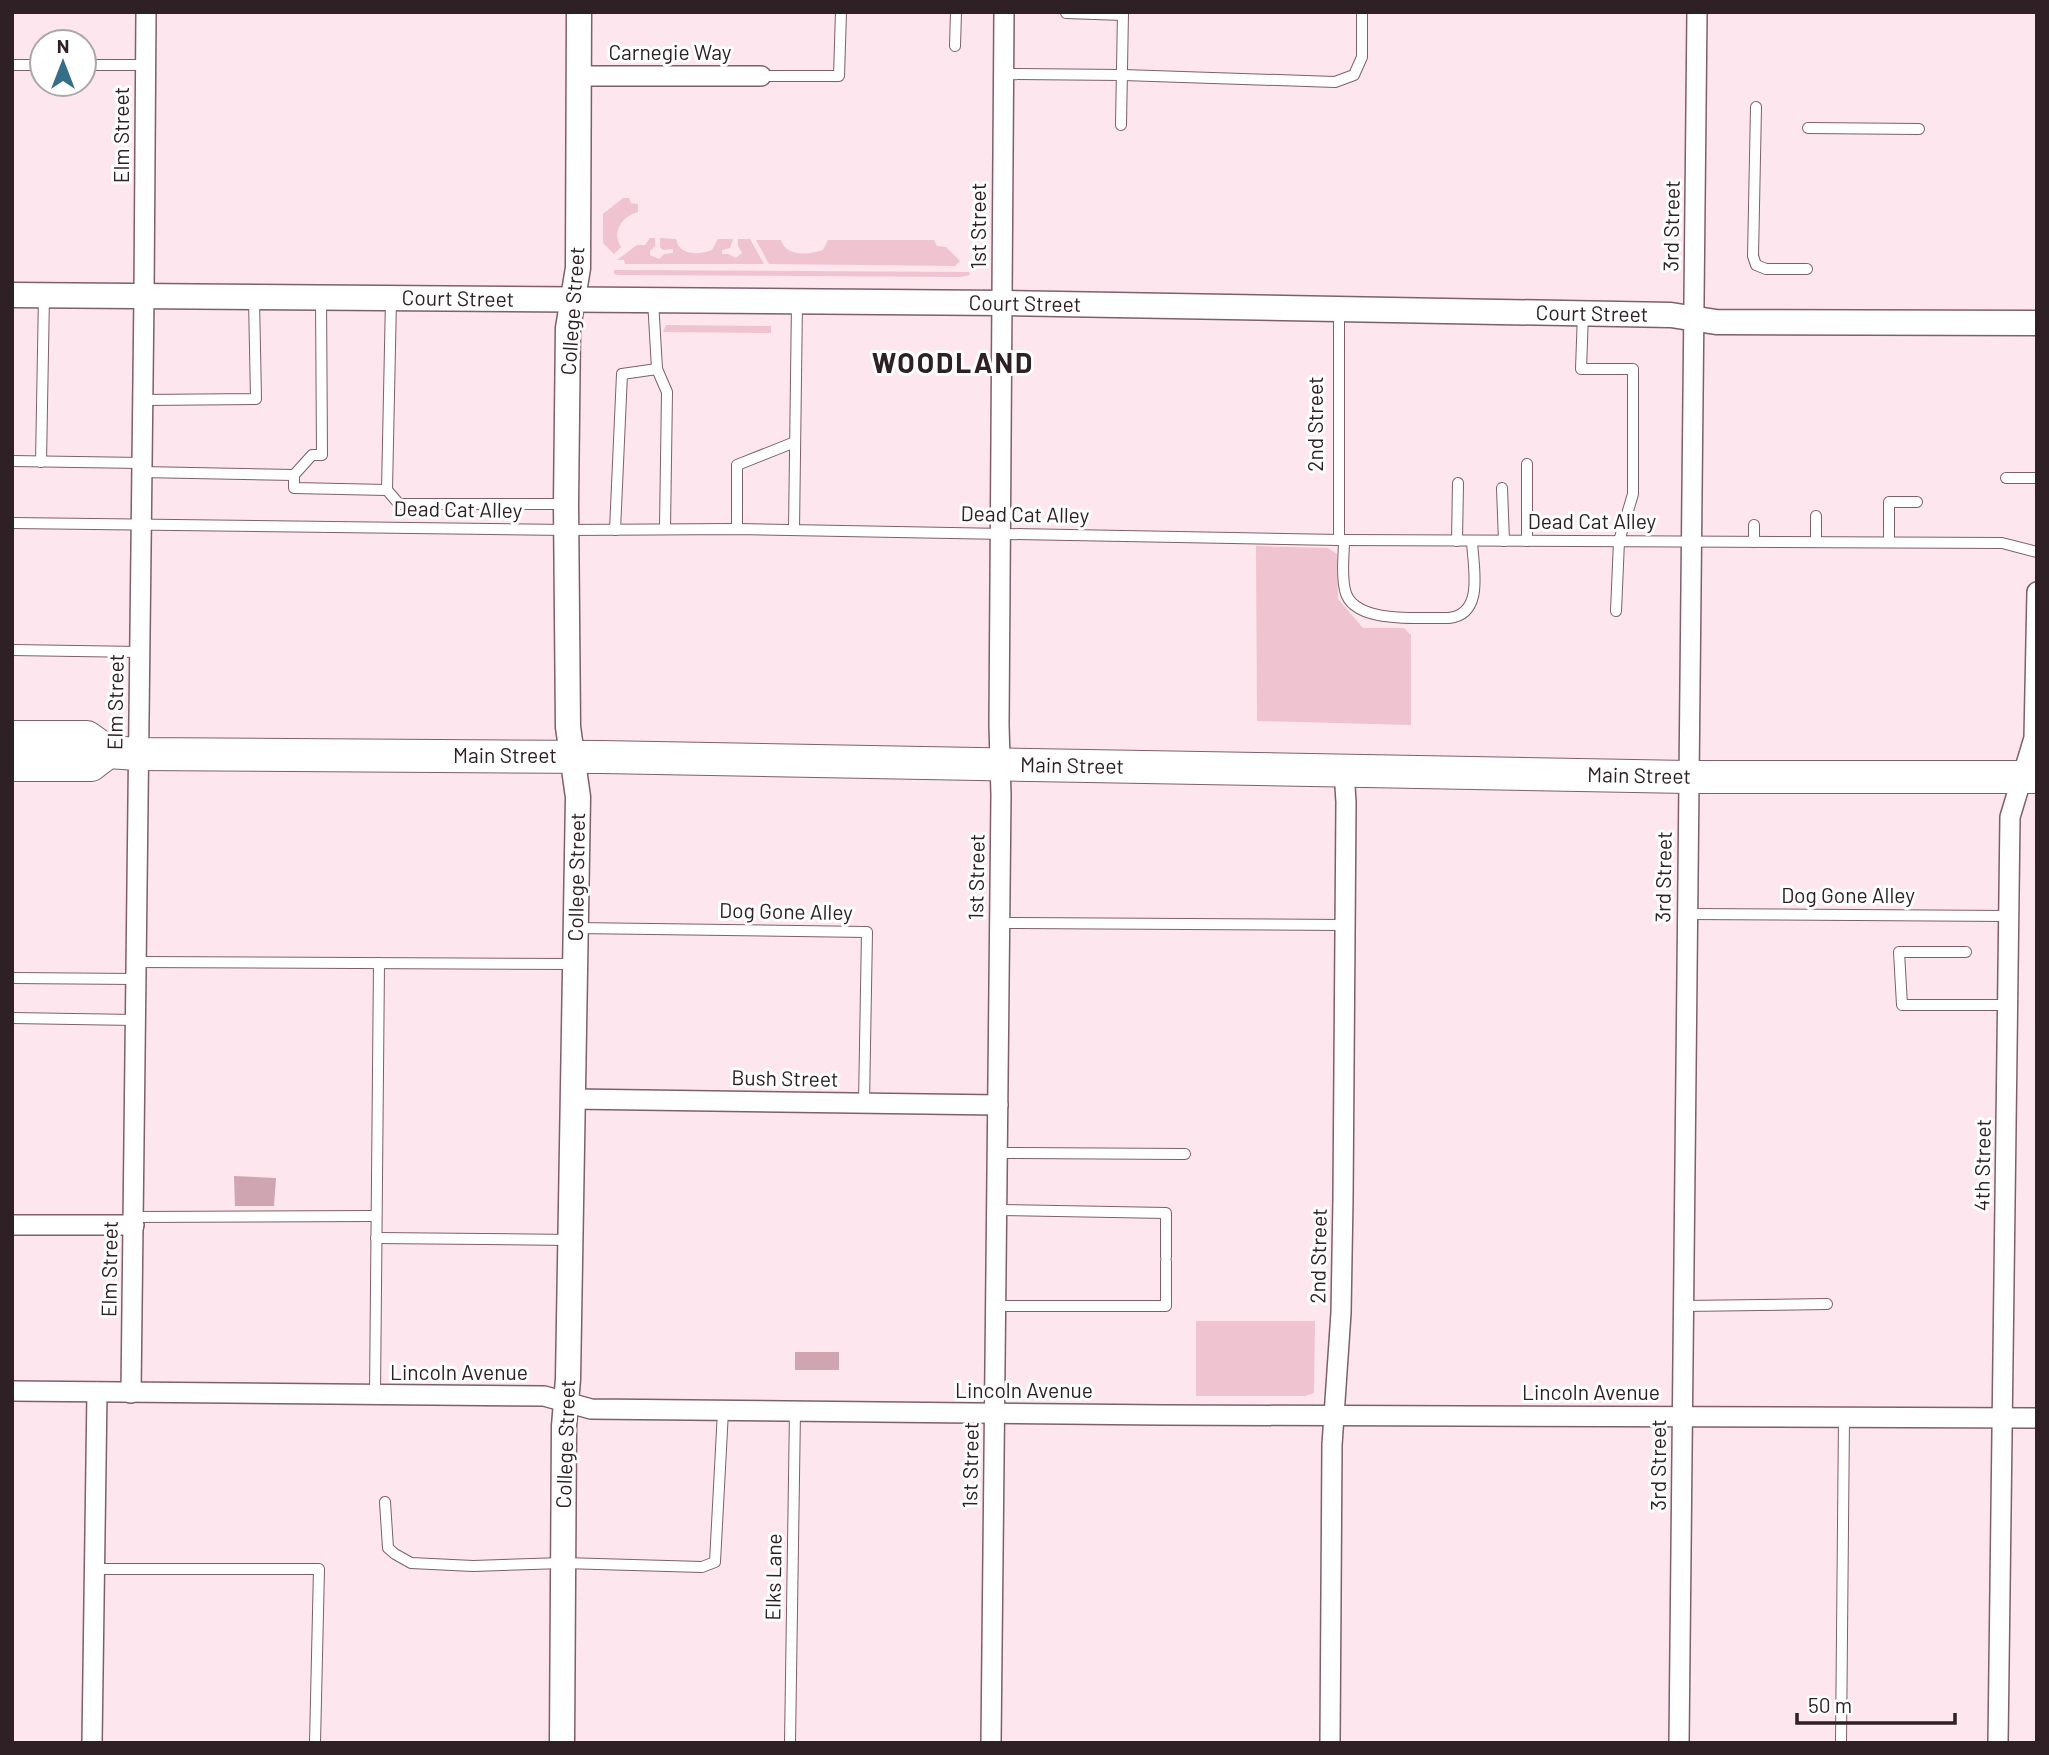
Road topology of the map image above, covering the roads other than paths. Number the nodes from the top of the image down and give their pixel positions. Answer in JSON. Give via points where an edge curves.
{"nodes":[{"id":1,"x":146,"y":12,"type":"edge"},
{"id":2,"x":579,"y":12,"type":"edge"},
{"id":3,"x":841,"y":12,"type":"edge"},
{"id":4,"x":956,"y":12,"type":"edge"},
{"id":5,"x":1004,"y":12,"type":"edge"},
{"id":6,"x":1362,"y":12,"type":"edge"},
{"id":7,"x":1697,"y":12,"type":"edge"},
{"id":8,"x":1066,"y":13,"type":"edge"},
{"id":9,"x":1123,"y":14,"type":"edge"},
{"id":10,"x":955,"y":46,"type":"dead end"},
{"id":11,"x":98,"y":65,"type":"edge"},
{"id":12,"x":145,"y":65,"type":"junction"},
{"id":13,"x":1003,"y":74,"type":"junction"},
{"id":14,"x":1123,"y":75,"type":"junction"},
{"id":15,"x":578,"y":76,"type":"junction"},
{"id":16,"x":761,"y":76,"type":"joint"},
{"id":17,"x":1756,"y":107,"type":"dead end"},
{"id":18,"x":1121,"y":125,"type":"dead end"},
{"id":19,"x":1808,"y":128,"type":"dead end"},
{"id":20,"x":1919,"y":129,"type":"dead end"},
{"id":21,"x":1807,"y":269,"type":"dead end"},
{"id":22,"x":12,"y":295,"type":"edge"},
{"id":23,"x":44,"y":295,"type":"junction"},
{"id":24,"x":144,"y":295,"type":"junction"},
{"id":25,"x":254,"y":296,"type":"junction"},
{"id":26,"x":321,"y":297,"type":"junction"},
{"id":27,"x":391,"y":298,"type":"junction"},
{"id":28,"x":573,"y":299,"type":"junction"},
{"id":29,"x":653,"y":299,"type":"junction"},
{"id":30,"x":797,"y":302,"type":"junction"},
{"id":31,"x":1002,"y":303,"type":"junction"},
{"id":32,"x":1339,"y":309,"type":"junction"},
{"id":33,"x":1583,"y":313,"type":"junction"},
{"id":34,"x":1693,"y":318,"type":"junction"},
{"id":35,"x":2037,"y":323,"type":"edge"},
{"id":36,"x":657,"y":369,"type":"junction"},
{"id":37,"x":143,"y":400,"type":"junction"},
{"id":38,"x":795,"y":442,"type":"junction"},
{"id":39,"x":12,"y":461,"type":"edge"},
{"id":40,"x":41,"y":462,"type":"junction"},
{"id":41,"x":1527,"y":464,"type":"dead end"},
{"id":42,"x":141,"y":468,"type":"junction"},
{"id":43,"x":294,"y":475,"type":"junction"},
{"id":44,"x":2006,"y":478,"type":"dead end"},
{"id":45,"x":2037,"y":478,"type":"edge"},
{"id":46,"x":1458,"y":483,"type":"dead end"},
{"id":47,"x":1502,"y":488,"type":"dead end"},
{"id":48,"x":387,"y":490,"type":"junction"},
{"id":49,"x":1917,"y":502,"type":"dead end"},
{"id":50,"x":566,"y":504,"type":"junction"},
{"id":51,"x":1816,"y":516,"type":"dead end"},
{"id":52,"x":12,"y":523,"type":"edge"},
{"id":53,"x":140,"y":524,"type":"junction"},
{"id":54,"x":1754,"y":524,"type":"dead end"},
{"id":55,"x":665,"y":528,"type":"junction"},
{"id":56,"x":737,"y":529,"type":"junction"},
{"id":57,"x":566,"y":530,"type":"junction"},
{"id":58,"x":615,"y":530,"type":"junction"},
{"id":59,"x":794,"y":530,"type":"junction"},
{"id":60,"x":1001,"y":533,"type":"junction"},
{"id":61,"x":1342,"y":540,"type":"junction"},
{"id":62,"x":1457,"y":541,"type":"junction"},
{"id":63,"x":1472,"y":541,"type":"junction"},
{"id":64,"x":1504,"y":541,"type":"junction"},
{"id":65,"x":1527,"y":541,"type":"junction"},
{"id":66,"x":1619,"y":541,"type":"junction"},
{"id":67,"x":1690,"y":542,"type":"junction"},
{"id":68,"x":1754,"y":542,"type":"junction"},
{"id":69,"x":1816,"y":542,"type":"junction"},
{"id":70,"x":1889,"y":542,"type":"junction"},
{"id":71,"x":2037,"y":552,"type":"edge"},
{"id":72,"x":2037,"y":592,"type":"edge"},
{"id":73,"x":1616,"y":611,"type":"dead end"},
{"id":74,"x":12,"y":650,"type":"edge"},
{"id":75,"x":140,"y":652,"type":"junction"},
{"id":76,"x":12,"y":737,"type":"edge"},
{"id":77,"x":123,"y":753,"type":"junction"},
{"id":78,"x":573,"y":757,"type":"junction"},
{"id":79,"x":12,"y":765,"type":"edge"},
{"id":80,"x":1000,"y":765,"type":"junction"},
{"id":81,"x":1344,"y":771,"type":"junction"},
{"id":82,"x":1688,"y":777,"type":"junction"},
{"id":83,"x":2030,"y":777,"type":"edge"},
{"id":84,"x":1686,"y":914,"type":"junction"},
{"id":85,"x":2009,"y":916,"type":"junction"},
{"id":86,"x":1000,"y":923,"type":"junction"},
{"id":87,"x":1345,"y":925,"type":"junction"},
{"id":88,"x":576,"y":928,"type":"junction"},
{"id":89,"x":1966,"y":952,"type":"dead end"},
{"id":90,"x":379,"y":963,"type":"junction"},
{"id":91,"x":575,"y":964,"type":"junction"},
{"id":92,"x":136,"y":971,"type":"junction"},
{"id":93,"x":12,"y":978,"type":"edge"},
{"id":94,"x":2008,"y":1005,"type":"junction"},
{"id":95,"x":12,"y":1018,"type":"edge"},
{"id":96,"x":135,"y":1020,"type":"junction"},
{"id":97,"x":573,"y":1099,"type":"junction"},
{"id":98,"x":864,"y":1103,"type":"junction"},
{"id":99,"x":998,"y":1105,"type":"junction"},
{"id":100,"x":997,"y":1153,"type":"junction"},
{"id":101,"x":1185,"y":1154,"type":"dead end"},
{"id":102,"x":996,"y":1210,"type":"junction"},
{"id":103,"x":376,"y":1216,"type":"junction"},
{"id":104,"x":134,"y":1221,"type":"junction"},
{"id":105,"x":12,"y":1226,"type":"edge"},
{"id":106,"x":376,"y":1238,"type":"junction"},
{"id":107,"x":571,"y":1240,"type":"junction"},
{"id":108,"x":1827,"y":1304,"type":"dead end"},
{"id":109,"x":996,"y":1306,"type":"junction"},
{"id":110,"x":1683,"y":1306,"type":"junction"},
{"id":111,"x":12,"y":1391,"type":"edge"},
{"id":112,"x":97,"y":1392,"type":"junction"},
{"id":113,"x":131,"y":1393,"type":"junction"},
{"id":114,"x":375,"y":1395,"type":"junction"},
{"id":115,"x":566,"y":1403,"type":"junction"},
{"id":116,"x":723,"y":1411,"type":"junction"},
{"id":117,"x":795,"y":1411,"type":"junction"},
{"id":118,"x":994,"y":1413,"type":"junction"},
{"id":119,"x":1334,"y":1414,"type":"junction"},
{"id":120,"x":1682,"y":1416,"type":"junction"},
{"id":121,"x":1844,"y":1417,"type":"junction"},
{"id":122,"x":2003,"y":1418,"type":"junction"},
{"id":123,"x":2037,"y":1418,"type":"edge"},
{"id":124,"x":385,"y":1502,"type":"dead end"},
{"id":125,"x":563,"y":1563,"type":"junction"},
{"id":126,"x":95,"y":1569,"type":"junction"},
{"id":127,"x":92,"y":1743,"type":"edge"},
{"id":128,"x":315,"y":1743,"type":"edge"},
{"id":129,"x":562,"y":1743,"type":"edge"},
{"id":130,"x":790,"y":1743,"type":"edge"},
{"id":131,"x":991,"y":1743,"type":"edge"},
{"id":132,"x":1330,"y":1743,"type":"edge"},
{"id":133,"x":1679,"y":1743,"type":"edge"},
{"id":134,"x":1841,"y":1743,"type":"edge"},
{"id":135,"x":1998,"y":1743,"type":"edge"}],
"edges":[{"from":1,"to":12,"type":"street","name":"Elm Street"},
{"from":2,"to":15,"type":"street","name":"College Street"},
{"from":3,"to":16,"type":"lane","via":[[839,76]]},
{"from":4,"to":10,"type":"lane"},
{"from":5,"to":13,"type":"street","name":"1st Street"},
{"from":6,"to":14,"type":"lane","via":[[1362,58],[1354,75],[1335,82]]},
{"from":7,"to":34,"type":"street","name":"3rd Street"},
{"from":8,"to":9,"type":"lane"},
{"from":9,"to":14,"type":"lane"},
{"from":11,"to":12,"type":"lane"},
{"from":12,"to":24,"type":"street","name":"Elm Street"},
{"from":13,"to":14,"type":"lane"},
{"from":13,"to":31,"type":"street","name":"1st Street"},
{"from":14,"to":18,"type":"lane"},
{"from":15,"to":16,"type":"street","name":"Carnegie Way"},
{"from":15,"to":28,"type":"street","name":"College Street","via":[[578,268]]},
{"from":17,"to":21,"type":"lane","via":[[1753,256],[1756,265],[1766,269]]},
{"from":19,"to":20,"type":"lane"},
{"from":22,"to":23,"type":"street","name":"Court Street"},
{"from":23,"to":24,"type":"street","name":"Court Street"},
{"from":23,"to":40,"type":"lane"},
{"from":24,"to":25,"type":"street","name":"Court Street"},
{"from":24,"to":37,"type":"street","name":"Elm Street"},
{"from":25,"to":26,"type":"street","name":"Court Street"},
{"from":25,"to":37,"type":"lane","via":[[256,399]]},
{"from":26,"to":27,"type":"street","name":"Court Street"},
{"from":26,"to":43,"type":"lane","via":[[322,455],[312,455]]},
{"from":27,"to":28,"type":"street","name":"Court Street"},
{"from":27,"to":48,"type":"lane"},
{"from":28,"to":29,"type":"street","name":"Court Street"},
{"from":28,"to":50,"type":"street","name":"College Street","via":[[568,328]]},
{"from":29,"to":30,"type":"street","name":"Court Street"},
{"from":29,"to":36,"type":"lane"},
{"from":30,"to":31,"type":"street","name":"Court Street"},
{"from":30,"to":38,"type":"lane"},
{"from":31,"to":32,"type":"street","name":"Court Street"},
{"from":31,"to":60,"type":"street","name":"1st Street"},
{"from":32,"to":33,"type":"street","name":"Court Street"},
{"from":32,"to":61,"type":"lane","name":"2nd Street"},
{"from":33,"to":34,"type":"street","name":"Court Street"},
{"from":33,"to":66,"type":"lane","via":[[1581,369],[1633,369],[1633,494]]},
{"from":34,"to":35,"type":"street","name":"Court Street","via":[[1716,322]]},
{"from":34,"to":67,"type":"street","name":"3rd Street"},
{"from":36,"to":55,"type":"lane","via":[[667,392]]},
{"from":36,"to":58,"type":"lane","via":[[622,374]]},
{"from":37,"to":42,"type":"street","name":"Elm Street"},
{"from":38,"to":56,"type":"lane","via":[[737,466]]},
{"from":38,"to":59,"type":"lane"},
{"from":39,"to":40,"type":"lane"},
{"from":40,"to":42,"type":"lane"},
{"from":41,"to":65,"type":"lane"},
{"from":42,"to":43,"type":"lane"},
{"from":42,"to":53,"type":"street","name":"Elm Street"},
{"from":43,"to":48,"type":"lane","via":[[294,488]]},
{"from":44,"to":45,"type":"lane"},
{"from":46,"to":62,"type":"lane"},
{"from":47,"to":64,"type":"lane"},
{"from":48,"to":50,"type":"lane","via":[[398,504]]},
{"from":49,"to":70,"type":"lane","via":[[1889,502]]},
{"from":50,"to":57,"type":"street","name":"College Street"},
{"from":51,"to":69,"type":"lane"},
{"from":52,"to":53,"type":"lane","name":"Dead Cat Alley"},
{"from":53,"to":57,"type":"lane","name":"Dead Cat Alley"},
{"from":53,"to":75,"type":"street","name":"Elm Street"},
{"from":54,"to":68,"type":"lane"},
{"from":55,"to":56,"type":"lane","name":"Dead Cat Alley"},
{"from":55,"to":58,"type":"lane","name":"Dead Cat Alley"},
{"from":56,"to":59,"type":"lane","name":"Dead Cat Alley"},
{"from":57,"to":58,"type":"lane","name":"Dead Cat Alley"},
{"from":57,"to":78,"type":"street","name":"College Street","via":[[568,727]]},
{"from":59,"to":60,"type":"lane","name":"Dead Cat Alley"},
{"from":60,"to":61,"type":"lane","name":"Dead Cat Alley"},
{"from":60,"to":80,"type":"street","name":"1st Street"},
{"from":61,"to":62,"type":"lane","name":"Dead Cat Alley"},
{"from":61,"to":63,"type":"lane","name":"2nd Street","via":[[1345,592],[1354,607],[1372,615],[1460,617],[1474,594]]},
{"from":62,"to":63,"type":"lane","name":"Dead Cat Alley"},
{"from":63,"to":64,"type":"lane","name":"Dead Cat Alley"},
{"from":64,"to":65,"type":"lane","name":"Dead Cat Alley"},
{"from":65,"to":66,"type":"lane","name":"Dead Cat Alley"},
{"from":66,"to":67,"type":"lane","name":"Dead Cat Alley"},
{"from":66,"to":73,"type":"lane"},
{"from":67,"to":68,"type":"lane","name":"Dead Cat Alley"},
{"from":67,"to":82,"type":"street","name":"3rd Street"},
{"from":68,"to":69,"type":"lane","name":"Dead Cat Alley"},
{"from":69,"to":70,"type":"lane","name":"Dead Cat Alley"},
{"from":70,"to":71,"type":"lane","name":"Dead Cat Alley","via":[[2003,543]]},
{"from":72,"to":83,"type":"street","name":"4th Street"},
{"from":74,"to":75,"type":"lane"},
{"from":75,"to":77,"type":"street","name":"Elm Street"},
{"from":76,"to":77,"type":"main road","name":"Main Street","via":[[87,737]]},
{"from":77,"to":78,"type":"main road","name":"Main Street"},
{"from":77,"to":79,"type":"main road","name":"Main Street","via":[[91,765]]},
{"from":77,"to":92,"type":"street","name":"Elm Street"},
{"from":78,"to":80,"type":"main road","name":"Main Street"},
{"from":78,"to":88,"type":"street","name":"College Street","via":[[578,787]]},
{"from":80,"to":81,"type":"main road","name":"Main Street"},
{"from":80,"to":86,"type":"street","name":"1st Street"},
{"from":81,"to":82,"type":"main road","name":"Main Street"},
{"from":81,"to":87,"type":"street","name":"2nd Street"},
{"from":82,"to":83,"type":"main road","name":"Main Street"},
{"from":82,"to":84,"type":"street","name":"3rd Street"},
{"from":83,"to":85,"type":"street","name":"4th Street","via":[[2010,817]]},
{"from":84,"to":85,"type":"lane","name":"Dog Gone Alley"},
{"from":84,"to":110,"type":"street","name":"3rd Street"},
{"from":85,"to":94,"type":"street","name":"4th Street"},
{"from":86,"to":87,"type":"lane"},
{"from":86,"to":99,"type":"street","name":"1st Street"},
{"from":87,"to":119,"type":"street","name":"2nd Street","via":[[1341,1313]]},
{"from":88,"to":91,"type":"street","name":"College Street"},
{"from":88,"to":98,"type":"lane","name":"Dog Gone Alley","via":[[867,932]]},
{"from":89,"to":94,"type":"lane","via":[[1899,952],[1902,1005]]},
{"from":90,"to":91,"type":"lane"},
{"from":90,"to":92,"type":"lane"},
{"from":90,"to":103,"type":"lane"},
{"from":91,"to":97,"type":"street","name":"College Street"},
{"from":92,"to":93,"type":"lane"},
{"from":92,"to":96,"type":"street","name":"Elm Street"},
{"from":94,"to":122,"type":"street","name":"4th Street"},
{"from":95,"to":96,"type":"lane"},
{"from":96,"to":104,"type":"street","name":"Elm Street"},
{"from":97,"to":98,"type":"street","name":"Bush Street"},
{"from":97,"to":107,"type":"street","name":"College Street"},
{"from":98,"to":99,"type":"street","name":"Bush Street"},
{"from":99,"to":100,"type":"street","name":"1st Street"},
{"from":100,"to":101,"type":"lane"},
{"from":100,"to":102,"type":"street","name":"1st Street"},
{"from":102,"to":109,"type":"street","name":"1st Street"},
{"from":102,"to":109,"type":"lane","via":[[1166,1213],[1166,1306]]},
{"from":103,"to":104,"type":"lane"},
{"from":103,"to":106,"type":"lane"},
{"from":104,"to":105,"type":"street"},
{"from":104,"to":113,"type":"street","name":"Elm Street"},
{"from":106,"to":107,"type":"lane"},
{"from":106,"to":114,"type":"lane"},
{"from":107,"to":115,"type":"street","name":"College Street"},
{"from":108,"to":110,"type":"lane"},
{"from":109,"to":118,"type":"street","name":"1st Street"},
{"from":110,"to":120,"type":"street","name":"3rd Street"},
{"from":111,"to":112,"type":"street","name":"Lincoln Avenue"},
{"from":112,"to":113,"type":"street","name":"Lincoln Avenue"},
{"from":112,"to":126,"type":"street"},
{"from":113,"to":114,"type":"street","name":"Lincoln Avenue"},
{"from":114,"to":115,"type":"street","name":"Lincoln Avenue","via":[[544,1396]]},
{"from":115,"to":116,"type":"street","name":"Lincoln Avenue","via":[[591,1409]]},
{"from":115,"to":125,"type":"street","name":"College Street"},
{"from":116,"to":117,"type":"street","name":"Lincoln Avenue"},
{"from":116,"to":125,"type":"lane","via":[[715,1562],[702,1567]]},
{"from":117,"to":118,"type":"street","name":"Lincoln Avenue"},
{"from":117,"to":130,"type":"lane","name":"Elks Lane"},
{"from":118,"to":119,"type":"street","name":"Lincoln Avenue"},
{"from":118,"to":131,"type":"street","name":"1st Street"},
{"from":119,"to":120,"type":"street","name":"Lincoln Avenue"},
{"from":119,"to":132,"type":"street","name":"2nd Street"},
{"from":120,"to":121,"type":"street","name":"Lincoln Avenue"},
{"from":120,"to":133,"type":"street","name":"3rd Street"},
{"from":121,"to":122,"type":"street","name":"Lincoln Avenue"},
{"from":121,"to":134,"type":"lane"},
{"from":122,"to":123,"type":"street","name":"Lincoln Avenue"},
{"from":122,"to":135,"type":"street","name":"4th Street"},
{"from":124,"to":125,"type":"lane","via":[[388,1548],[411,1563]]},
{"from":125,"to":129,"type":"street","name":"College Street"},
{"from":126,"to":127,"type":"street"},
{"from":126,"to":128,"type":"lane","via":[[319,1569]]}]}
